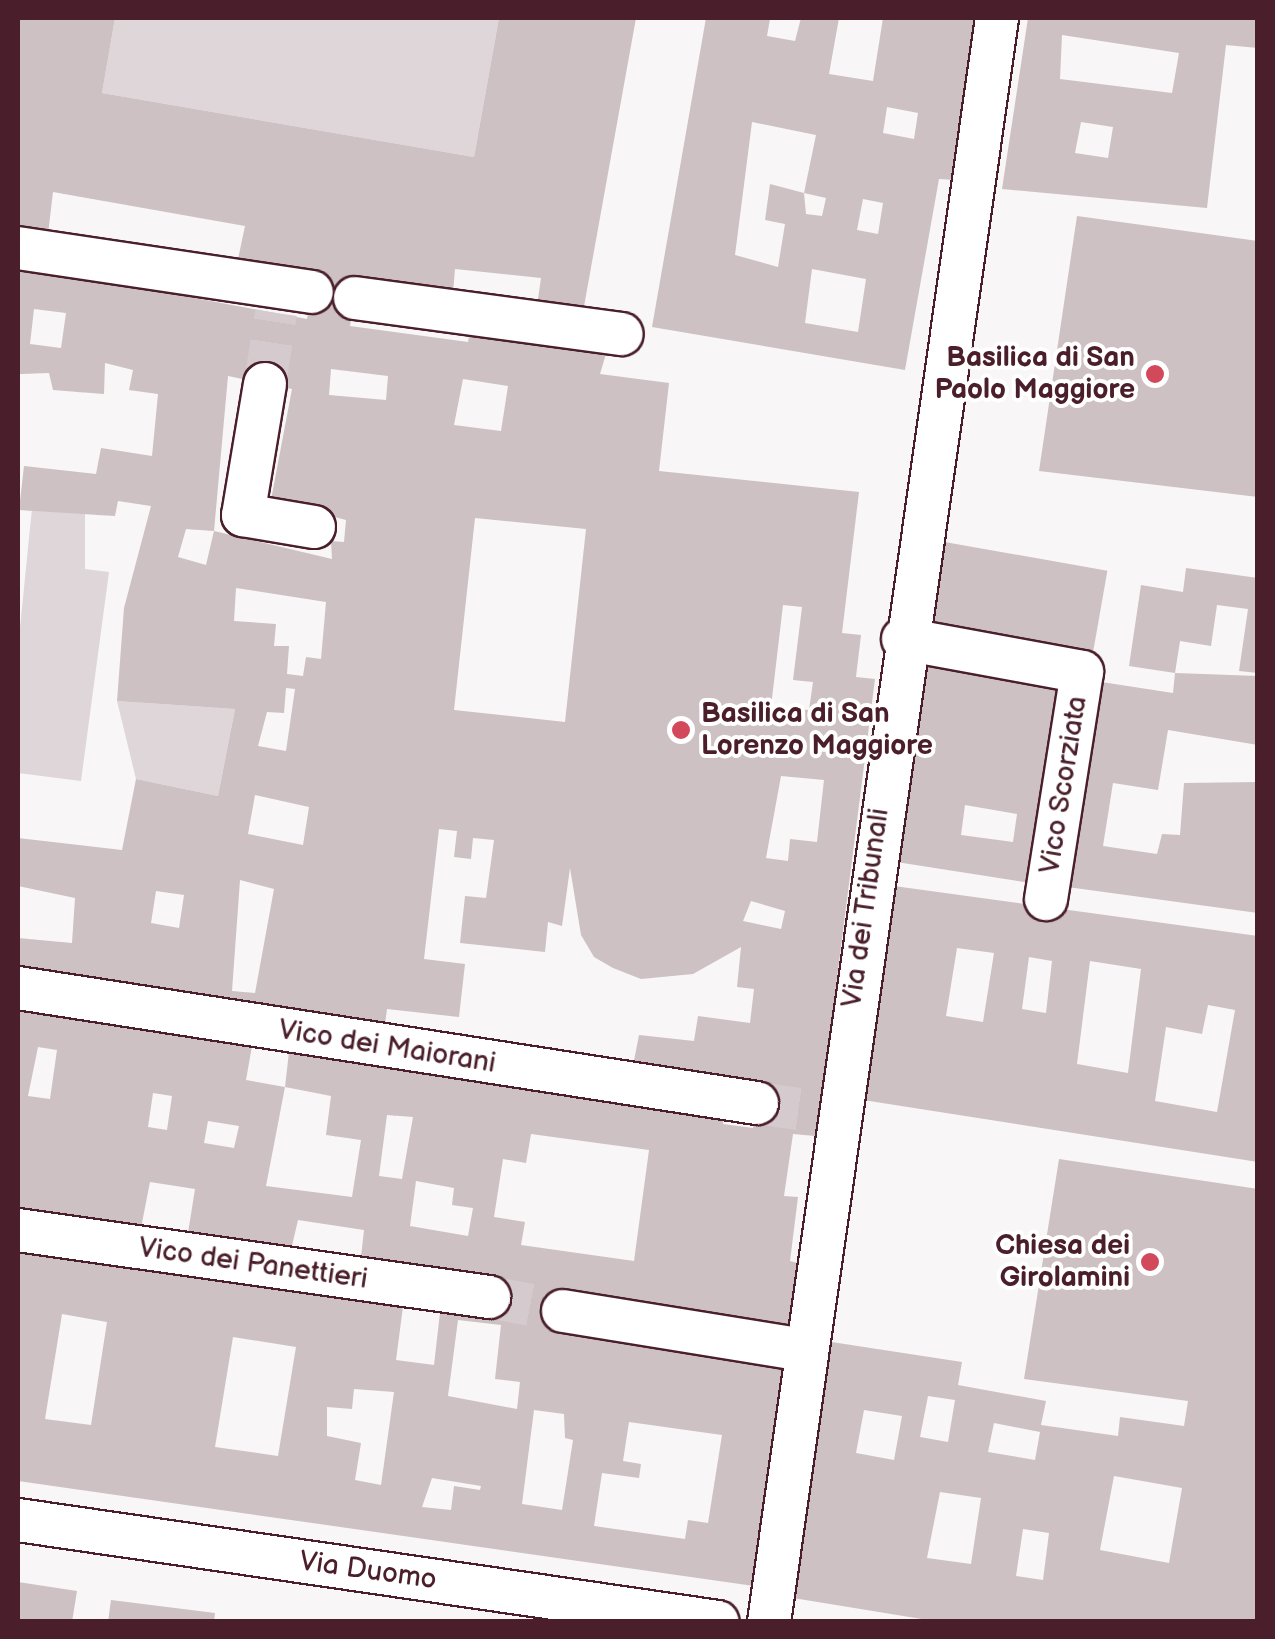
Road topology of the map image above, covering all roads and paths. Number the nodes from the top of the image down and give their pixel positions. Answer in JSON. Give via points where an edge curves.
{"nodes":[{"id":1,"x":997,"y":18,"type":"edge"},
{"id":2,"x":18,"y":248,"type":"edge"},
{"id":3,"x":290,"y":298,"type":"dead end"},
{"id":4,"x":355,"y":298,"type":"dead end"},
{"id":5,"x":622,"y":334,"type":"dead end"},
{"id":6,"x":265,"y":384,"type":"tunnel mouth"},
{"id":7,"x":314,"y":526,"type":"dead end"},
{"id":8,"x":903,"y":639,"type":"junction"},
{"id":9,"x":1046,"y":899,"type":"dead end"},
{"id":10,"x":18,"y":988,"type":"edge"},
{"id":11,"x":757,"y":1103,"type":"tunnel mouth"},
{"id":12,"x":18,"y":1230,"type":"edge"},
{"id":13,"x":489,"y":1297,"type":"tunnel mouth"},
{"id":14,"x":563,"y":1311,"type":"tunnel mouth"},
{"id":15,"x":805,"y":1350,"type":"junction"},
{"id":16,"x":18,"y":1520,"type":"edge"},
{"id":17,"x":718,"y":1622,"type":"edge"},
{"id":18,"x":770,"y":1622,"type":"edge"}],
"edges":[{"from":1,"to":8,"type":"street","name":"Via dei Tribunali"},
{"from":2,"to":3,"type":"street"},
{"from":4,"to":5,"type":"street"},
{"from":6,"to":7,"type":"street","via":[[243,516]]},
{"from":8,"to":9,"type":"street","name":"Vico Scorziata","via":[[1082,672]]},
{"from":8,"to":15,"type":"street","name":"Via dei Tribunali","via":[[829,1114]]},
{"from":10,"to":11,"type":"street","name":"Vico dei Maiorani"},
{"from":12,"to":13,"type":"street","name":"Vico dei Panettieri"},
{"from":14,"to":15,"type":"street"},
{"from":15,"to":18,"type":"street","name":"Via dei Tribunali"},
{"from":16,"to":17,"type":"street","name":"Via Duomo"}]}
